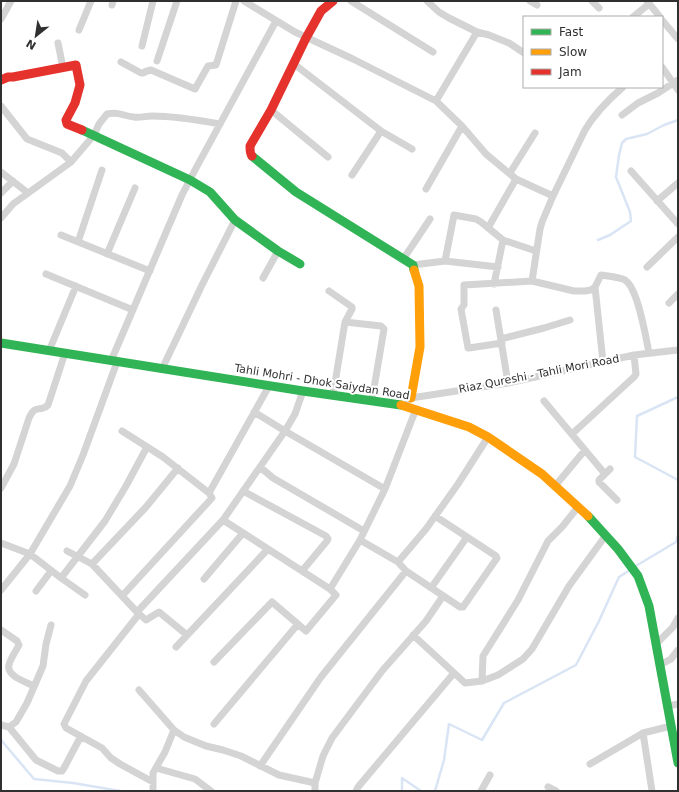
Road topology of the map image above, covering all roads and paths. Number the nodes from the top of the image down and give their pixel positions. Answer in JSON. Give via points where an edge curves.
{"nodes":[{"id":1,"x":11,"y":1,"type":"edge"},
{"id":2,"x":91,"y":1,"type":"edge"},
{"id":3,"x":153,"y":1,"type":"edge"},
{"id":4,"x":177,"y":1,"type":"edge"},
{"id":5,"x":236,"y":1,"type":"edge"},
{"id":6,"x":244,"y":1,"type":"edge"},
{"id":7,"x":333,"y":1,"type":"edge"},
{"id":8,"x":351,"y":1,"type":"edge"},
{"id":9,"x":427,"y":1,"type":"edge"},
{"id":10,"x":592,"y":1,"type":"edge"},
{"id":11,"x":648,"y":2,"type":"edge"},
{"id":12,"x":599,"y":8,"type":"dead end"},
{"id":13,"x":634,"y":16,"type":"edge"},
{"id":14,"x":659,"y":16,"type":"edge"},
{"id":15,"x":1,"y":19,"type":"edge"},
{"id":16,"x":276,"y":21,"type":"junction"},
{"id":17,"x":663,"y":21,"type":"edge"},
{"id":18,"x":79,"y":30,"type":"dead end"},
{"id":19,"x":477,"y":32,"type":"junction"},
{"id":20,"x":306,"y":38,"type":"junction"},
{"id":21,"x":678,"y":39,"type":"edge"},
{"id":22,"x":58,"y":43,"type":"dead end"},
{"id":23,"x":142,"y":46,"type":"dead end"},
{"id":24,"x":523,"y":51,"type":"edge"},
{"id":25,"x":433,"y":52,"type":"dead end"},
{"id":26,"x":157,"y":61,"type":"dead end"},
{"id":27,"x":121,"y":62,"type":"dead end"},
{"id":28,"x":294,"y":64,"type":"junction"},
{"id":29,"x":63,"y":68,"type":"junction"},
{"id":30,"x":663,"y":69,"type":"edge"},
{"id":31,"x":1,"y":80,"type":"edge"},
{"id":32,"x":676,"y":82,"type":"edge"},
{"id":33,"x":622,"y":88,"type":"edge"},
{"id":34,"x":678,"y":90,"type":"edge"},
{"id":35,"x":436,"y":101,"type":"junction"},
{"id":36,"x":1,"y":106,"type":"edge"},
{"id":37,"x":271,"y":110,"type":"junction"},
{"id":38,"x":622,"y":115,"type":"dead end"},
{"id":39,"x":220,"y":124,"type":"junction"},
{"id":40,"x":462,"y":126,"type":"junction"},
{"id":41,"x":381,"y":131,"type":"junction"},
{"id":42,"x":535,"y":133,"type":"dead end"},
{"id":43,"x":94,"y":135,"type":"junction"},
{"id":44,"x":412,"y":149,"type":"dead end"},
{"id":45,"x":328,"y":156,"type":"dead end"},
{"id":46,"x":71,"y":162,"type":"junction"},
{"id":47,"x":102,"y":170,"type":"dead end"},
{"id":48,"x":631,"y":171,"type":"dead end"},
{"id":49,"x":1,"y":172,"type":"edge"},
{"id":50,"x":510,"y":173,"type":"junction"},
{"id":51,"x":352,"y":175,"type":"dead end"},
{"id":52,"x":516,"y":179,"type":"junction"},
{"id":53,"x":190,"y":180,"type":"junction"},
{"id":54,"x":13,"y":181,"type":"junction"},
{"id":55,"x":678,"y":183,"type":"edge"},
{"id":56,"x":136,"y":188,"type":"dead end"},
{"id":57,"x":426,"y":189,"type":"dead end"},
{"id":58,"x":1,"y":193,"type":"edge"},
{"id":59,"x":28,"y":193,"type":"junction"},
{"id":60,"x":553,"y":196,"type":"junction"},
{"id":61,"x":657,"y":201,"type":"junction"},
{"id":62,"x":1,"y":218,"type":"edge"},
{"id":63,"x":430,"y":219,"type":"dead end"},
{"id":64,"x":235,"y":220,"type":"junction"},
{"id":65,"x":678,"y":224,"type":"edge"},
{"id":66,"x":488,"y":228,"type":"junction"},
{"id":67,"x":61,"y":235,"type":"dead end"},
{"id":68,"x":678,"y":237,"type":"edge"},
{"id":69,"x":503,"y":240,"type":"junction"},
{"id":70,"x":78,"y":242,"type":"junction"},
{"id":71,"x":278,"y":251,"type":"junction"},
{"id":72,"x":536,"y":251,"type":"junction"},
{"id":73,"x":107,"y":254,"type":"junction"},
{"id":74,"x":404,"y":258,"type":"junction"},
{"id":75,"x":445,"y":261,"type":"junction"},
{"id":76,"x":300,"y":264,"type":"dead end"},
{"id":77,"x":413,"y":265,"type":"junction"},
{"id":78,"x":647,"y":267,"type":"dead end"},
{"id":79,"x":498,"y":268,"type":"junction"},
{"id":80,"x":150,"y":271,"type":"junction"},
{"id":81,"x":46,"y":274,"type":"dead end"},
{"id":82,"x":263,"y":278,"type":"dead end"},
{"id":83,"x":532,"y":281,"type":"junction"},
{"id":84,"x":494,"y":284,"type":"junction"},
{"id":85,"x":76,"y":286,"type":"junction"},
{"id":86,"x":596,"y":287,"type":"junction"},
{"id":87,"x":329,"y":291,"type":"dead end"},
{"id":88,"x":678,"y":294,"type":"edge"},
{"id":89,"x":670,"y":303,"type":"dead end"},
{"id":90,"x":133,"y":310,"type":"junction"},
{"id":91,"x":496,"y":310,"type":"dead end"},
{"id":92,"x":570,"y":320,"type":"dead end"},
{"id":93,"x":345,"y":322,"type":"junction"},
{"id":94,"x":501,"y":341,"type":"junction"},
{"id":95,"x":2,"y":345,"type":"edge"},
{"id":96,"x":678,"y":350,"type":"edge"},
{"id":97,"x":49,"y":351,"type":"junction"},
{"id":98,"x":64,"y":353,"type":"junction"},
{"id":99,"x":649,"y":353,"type":"junction"},
{"id":100,"x":634,"y":355,"type":"junction"},
{"id":101,"x":114,"y":361,"type":"junction"},
{"id":102,"x":603,"y":362,"type":"junction"},
{"id":103,"x":162,"y":369,"type":"junction"},
{"id":104,"x":508,"y":383,"type":"junction"},
{"id":105,"x":269,"y":386,"type":"junction"},
{"id":106,"x":303,"y":391,"type":"junction"},
{"id":107,"x":333,"y":395,"type":"junction"},
{"id":108,"x":411,"y":398,"type":"junction"},
{"id":109,"x":372,"y":400,"type":"junction"},
{"id":110,"x":544,"y":402,"type":"dead end"},
{"id":111,"x":403,"y":405,"type":"junction"},
{"id":112,"x":416,"y":409,"type":"junction"},
{"id":113,"x":254,"y":412,"type":"junction"},
{"id":114,"x":122,"y":431,"type":"dead end"},
{"id":115,"x":285,"y":431,"type":"junction"},
{"id":116,"x":572,"y":434,"type":"junction"},
{"id":117,"x":488,"y":437,"type":"junction"},
{"id":118,"x":147,"y":447,"type":"junction"},
{"id":119,"x":585,"y":450,"type":"junction"},
{"id":120,"x":260,"y":467,"type":"junction"},
{"id":121,"x":178,"y":468,"type":"junction"},
{"id":122,"x":555,"y":486,"type":"junction"},
{"id":123,"x":1,"y":488,"type":"edge"},
{"id":124,"x":385,"y":489,"type":"junction"},
{"id":125,"x":243,"y":491,"type":"junction"},
{"id":126,"x":209,"y":493,"type":"junction"},
{"id":127,"x":617,"y":500,"type":"dead end"},
{"id":128,"x":578,"y":508,"type":"junction"},
{"id":129,"x":435,"y":516,"type":"junction"},
{"id":130,"x":223,"y":520,"type":"junction"},
{"id":131,"x":364,"y":531,"type":"junction"},
{"id":132,"x":242,"y":533,"type":"junction"},
{"id":133,"x":606,"y":536,"type":"junction"},
{"id":134,"x":467,"y":537,"type":"junction"},
{"id":135,"x":360,"y":540,"type":"junction"},
{"id":136,"x":1,"y":543,"type":"edge"},
{"id":137,"x":268,"y":549,"type":"junction"},
{"id":138,"x":67,"y":551,"type":"dead end"},
{"id":139,"x":30,"y":554,"type":"junction"},
{"id":140,"x":78,"y":556,"type":"junction"},
{"id":141,"x":398,"y":562,"type":"junction"},
{"id":142,"x":92,"y":564,"type":"junction"},
{"id":143,"x":51,"y":571,"type":"junction"},
{"id":144,"x":302,"y":571,"type":"junction"},
{"id":145,"x":406,"y":571,"type":"junction"},
{"id":146,"x":61,"y":578,"type":"junction"},
{"id":147,"x":204,"y":579,"type":"dead end"},
{"id":148,"x":431,"y":588,"type":"junction"},
{"id":149,"x":330,"y":589,"type":"junction"},
{"id":150,"x":1,"y":590,"type":"edge"},
{"id":151,"x":36,"y":591,"type":"dead end"},
{"id":152,"x":85,"y":595,"type":"dead end"},
{"id":153,"x":122,"y":596,"type":"junction"},
{"id":154,"x":443,"y":596,"type":"junction"},
{"id":155,"x":138,"y":613,"type":"junction"},
{"id":156,"x":678,"y":618,"type":"edge"},
{"id":157,"x":298,"y":624,"type":"junction"},
{"id":158,"x":51,"y":625,"type":"dead end"},
{"id":159,"x":1,"y":630,"type":"edge"},
{"id":160,"x":188,"y":635,"type":"junction"},
{"id":161,"x":413,"y":635,"type":"junction"},
{"id":162,"x":656,"y":644,"type":"junction"},
{"id":163,"x":176,"y":647,"type":"dead end"},
{"id":164,"x":678,"y":650,"type":"edge"},
{"id":165,"x":214,"y":662,"type":"dead end"},
{"id":166,"x":660,"y":666,"type":"junction"},
{"id":167,"x":454,"y":673,"type":"junction"},
{"id":168,"x":482,"y":682,"type":"junction"},
{"id":169,"x":34,"y":686,"type":"junction"},
{"id":170,"x":140,"y":690,"type":"dead end"},
{"id":171,"x":678,"y":704,"type":"edge"},
{"id":172,"x":668,"y":706,"type":"junction"},
{"id":173,"x":214,"y":724,"type":"dead end"},
{"id":174,"x":1,"y":725,"type":"edge"},
{"id":175,"x":671,"y":726,"type":"junction"},
{"id":176,"x":9,"y":727,"type":"junction"},
{"id":177,"x":174,"y":730,"type":"junction"},
{"id":178,"x":643,"y":733,"type":"junction"},
{"id":179,"x":81,"y":736,"type":"junction"},
{"id":180,"x":678,"y":763,"type":"edge"},
{"id":181,"x":590,"y":764,"type":"dead end"},
{"id":182,"x":260,"y":766,"type":"junction"},
{"id":183,"x":156,"y":768,"type":"junction"},
{"id":184,"x":490,"y":775,"type":"dead end"},
{"id":185,"x":153,"y":782,"type":"junction"},
{"id":186,"x":315,"y":787,"type":"edge"},
{"id":187,"x":548,"y":788,"type":"dead end"},
{"id":188,"x":153,"y":791,"type":"edge"},
{"id":189,"x":211,"y":791,"type":"edge"},
{"id":190,"x":356,"y":791,"type":"edge"},
{"id":191,"x":481,"y":791,"type":"edge"},
{"id":192,"x":556,"y":791,"type":"edge"},
{"id":193,"x":652,"y":791,"type":"edge"}],
"edges":[{"from":1,"to":15,"type":"street"},
{"from":2,"to":18,"type":"street"},
{"from":3,"to":23,"type":"street"},
{"from":4,"to":26,"type":"street"},
{"from":5,"to":27,"type":"street","via":[[216,65],[205,69],[195,89],[151,70],[143,73]]},
{"from":6,"to":16,"type":"street"},
{"from":7,"to":20,"type":"street","via":[[321,10]]},
{"from":8,"to":25,"type":"street"},
{"from":9,"to":19,"type":"street","via":[[439,12]]},
{"from":10,"to":12,"type":"street"},
{"from":11,"to":13,"type":"street"},
{"from":11,"to":14,"type":"street"},
{"from":16,"to":20,"type":"street"},
{"from":16,"to":39,"type":"street"},
{"from":17,"to":21,"type":"street"},
{"from":19,"to":24,"type":"street","via":[[509,43]]},
{"from":19,"to":35,"type":"street"},
{"from":20,"to":28,"type":"street"},
{"from":20,"to":35,"type":"street"},
{"from":22,"to":29,"type":"street"},
{"from":28,"to":37,"type":"street"},
{"from":28,"to":41,"type":"street"},
{"from":29,"to":31,"type":"street"},
{"from":29,"to":43,"type":"street","via":[[76,65],[80,85],[75,103],[66,120],[68,124]]},
{"from":30,"to":32,"type":"street"},
{"from":32,"to":34,"type":"street"},
{"from":32,"to":38,"type":"street"},
{"from":33,"to":60,"type":"street","via":[[591,120]]},
{"from":35,"to":40,"type":"street"},
{"from":36,"to":46,"type":"street","via":[[27,139],[62,153]]},
{"from":37,"to":45,"type":"street"},
{"from":37,"to":74,"type":"street","via":[[250,146],[251,155],[296,192]]},
{"from":39,"to":43,"type":"street","via":[[184,118],[136,118],[114,112],[107,114]]},
{"from":39,"to":53,"type":"street"},
{"from":40,"to":50,"type":"street","via":[[486,154]]},
{"from":40,"to":57,"type":"street"},
{"from":41,"to":44,"type":"street"},
{"from":41,"to":51,"type":"street"},
{"from":42,"to":50,"type":"street"},
{"from":43,"to":46,"type":"street"},
{"from":43,"to":53,"type":"street"},
{"from":46,"to":59,"type":"street"},
{"from":47,"to":70,"type":"street"},
{"from":48,"to":61,"type":"street"},
{"from":49,"to":54,"type":"street"},
{"from":50,"to":52,"type":"street"},
{"from":52,"to":60,"type":"street"},
{"from":52,"to":66,"type":"street"},
{"from":53,"to":64,"type":"street","via":[[210,192]]},
{"from":53,"to":80,"type":"street"},
{"from":54,"to":58,"type":"street"},
{"from":54,"to":59,"type":"street"},
{"from":55,"to":61,"type":"street"},
{"from":56,"to":73,"type":"street"},
{"from":59,"to":62,"type":"street","via":[[13,204]]},
{"from":60,"to":72,"type":"street","via":[[542,222]]},
{"from":61,"to":65,"type":"street"},
{"from":63,"to":74,"type":"street"},
{"from":64,"to":71,"type":"street"},
{"from":64,"to":103,"type":"street"},
{"from":66,"to":69,"type":"street"},
{"from":66,"to":75,"type":"street","via":[[476,219],[454,215]]},
{"from":67,"to":70,"type":"street"},
{"from":68,"to":78,"type":"street"},
{"from":69,"to":72,"type":"street"},
{"from":69,"to":79,"type":"street"},
{"from":70,"to":73,"type":"street"},
{"from":71,"to":76,"type":"street"},
{"from":71,"to":82,"type":"street"},
{"from":72,"to":83,"type":"street"},
{"from":73,"to":80,"type":"street"},
{"from":74,"to":77,"type":"street"},
{"from":75,"to":77,"type":"street"},
{"from":75,"to":79,"type":"street"},
{"from":77,"to":108,"type":"street","via":[[419,286],[420,347]]},
{"from":79,"to":84,"type":"street"},
{"from":80,"to":90,"type":"street"},
{"from":81,"to":85,"type":"street"},
{"from":83,"to":84,"type":"street"},
{"from":83,"to":86,"type":"street","via":[[574,291],[591,290]]},
{"from":84,"to":94,"type":"street","via":[[464,285],[462,309],[468,348]]},
{"from":85,"to":90,"type":"street"},
{"from":85,"to":97,"type":"street"},
{"from":86,"to":99,"type":"street","via":[[601,275],[620,278],[630,285],[642,316]]},
{"from":86,"to":102,"type":"street"},
{"from":87,"to":93,"type":"street","via":[[352,307]]},
{"from":88,"to":89,"type":"street"},
{"from":90,"to":101,"type":"street"},
{"from":91,"to":94,"type":"street"},
{"from":92,"to":94,"type":"street"},
{"from":93,"to":107,"type":"street"},
{"from":93,"to":109,"type":"street","via":[[381,326],[384,329]]},
{"from":94,"to":104,"type":"street"},
{"from":95,"to":97,"type":"street","name":"Tahli Mohri - Dhok Saiydan Road"},
{"from":96,"to":99,"type":"street","name":"Riaz Qureshi - Tahli Mori Road"},
{"from":97,"to":98,"type":"street","name":"Tahli Mohri - Dhok Saiydan Road"},
{"from":98,"to":101,"type":"street","name":"Tahli Mohri - Dhok Saiydan Road"},
{"from":98,"to":123,"type":"street","via":[[48,405],[33,410],[14,464]]},
{"from":99,"to":100,"type":"street","name":"Riaz Qureshi - Tahli Mori Road"},
{"from":100,"to":102,"type":"street","name":"Riaz Qureshi - Tahli Mori Road"},
{"from":100,"to":116,"type":"street","via":[[636,374],[632,380]]},
{"from":101,"to":103,"type":"street","name":"Tahli Mohri - Dhok Saiydan Road"},
{"from":101,"to":139,"type":"street","via":[[70,486]]},
{"from":102,"to":104,"type":"street","name":"Riaz Qureshi - Tahli Mori Road"},
{"from":103,"to":105,"type":"street","name":"Tahli Mohri - Dhok Saiydan Road"},
{"from":104,"to":108,"type":"street","name":"Riaz Qureshi - Tahli Mori Road"},
{"from":105,"to":106,"type":"street","name":"Tahli Mohri - Dhok Saiydan Road"},
{"from":105,"to":113,"type":"street"},
{"from":106,"to":107,"type":"street","name":"Tahli Mohri - Dhok Saiydan Road"},
{"from":106,"to":115,"type":"street","via":[[295,414]]},
{"from":107,"to":109,"type":"street","name":"Tahli Mohri - Dhok Saiydan Road"},
{"from":108,"to":111,"type":"street"},
{"from":109,"to":111,"type":"street","name":"Tahli Mohri - Dhok Saiydan Road"},
{"from":110,"to":116,"type":"street"},
{"from":111,"to":112,"type":"street","name":"Tahli Mohri - Dhok Saiydan Road"},
{"from":112,"to":117,"type":"street","name":"Tahli Mohri - Dhok Saiydan Road","via":[[469,427]]},
{"from":112,"to":124,"type":"street"},
{"from":113,"to":115,"type":"street"},
{"from":113,"to":126,"type":"street"},
{"from":114,"to":118,"type":"street"},
{"from":115,"to":120,"type":"street"},
{"from":115,"to":124,"type":"street"},
{"from":116,"to":119,"type":"street"},
{"from":117,"to":122,"type":"street","name":"Tahli Mohri - Dhok Saiydan Road","via":[[542,474]]},
{"from":117,"to":129,"type":"street"},
{"from":118,"to":121,"type":"street"},
{"from":118,"to":140,"type":"street","via":[[105,521]]},
{"from":119,"to":122,"type":"street"},
{"from":119,"to":127,"type":"street","via":[[607,471],[599,482]]},
{"from":120,"to":125,"type":"street"},
{"from":120,"to":131,"type":"street","via":[[273,478]]},
{"from":121,"to":126,"type":"street"},
{"from":121,"to":142,"type":"street","via":[[146,507]]},
{"from":122,"to":128,"type":"street","name":"Tahli Mohri - Dhok Saiydan Road"},
{"from":124,"to":131,"type":"street"},
{"from":125,"to":130,"type":"street"},
{"from":125,"to":144,"type":"street","via":[[328,538]]},
{"from":126,"to":153,"type":"street","via":[[212,498]]},
{"from":128,"to":133,"type":"street","name":"Tahli Mohri - Dhok Saiydan Road"},
{"from":128,"to":168,"type":"street","via":[[548,541],[518,600],[482,656]]},
{"from":129,"to":134,"type":"street"},
{"from":129,"to":141,"type":"street"},
{"from":130,"to":132,"type":"street"},
{"from":130,"to":155,"type":"street"},
{"from":131,"to":135,"type":"street"},
{"from":132,"to":137,"type":"street"},
{"from":132,"to":147,"type":"street"},
{"from":133,"to":162,"type":"street","name":"Tahli Mohri - Dhok Saiydan Road","via":[[638,576],[649,606]]},
{"from":133,"to":168,"type":"street","via":[[569,586],[532,649],[523,659]]},
{"from":134,"to":148,"type":"street"},
{"from":134,"to":154,"type":"street","via":[[497,559],[463,606],[460,607]]},
{"from":135,"to":141,"type":"street"},
{"from":135,"to":149,"type":"street"},
{"from":136,"to":139,"type":"street"},
{"from":137,"to":144,"type":"street"},
{"from":137,"to":160,"type":"street"},
{"from":138,"to":140,"type":"street"},
{"from":139,"to":143,"type":"street"},
{"from":139,"to":150,"type":"street"},
{"from":140,"to":142,"type":"street"},
{"from":140,"to":146,"type":"street"},
{"from":141,"to":145,"type":"street"},
{"from":142,"to":153,"type":"street"},
{"from":143,"to":146,"type":"street"},
{"from":143,"to":151,"type":"street"},
{"from":144,"to":149,"type":"street"},
{"from":145,"to":148,"type":"street"},
{"from":145,"to":182,"type":"street","via":[[321,677]]},
{"from":146,"to":152,"type":"street"},
{"from":148,"to":154,"type":"street"},
{"from":149,"to":157,"type":"street","via":[[336,595],[306,631]]},
{"from":153,"to":155,"type":"street"},
{"from":154,"to":161,"type":"street"},
{"from":155,"to":160,"type":"street","via":[[146,620],[159,612]]},
{"from":155,"to":179,"type":"street","via":[[86,681],[66,719],[66,728]]},
{"from":156,"to":162,"type":"street"},
{"from":157,"to":165,"type":"street","via":[[272,602]]},
{"from":157,"to":173,"type":"street"},
{"from":158,"to":169,"type":"street","via":[[43,666]]},
{"from":159,"to":169,"type":"street","via":[[19,645],[8,670],[12,675]]},
{"from":160,"to":163,"type":"street"},
{"from":161,"to":167,"type":"street"},
{"from":161,"to":186,"type":"street","via":[[382,670],[332,738],[323,756]]},
{"from":162,"to":166,"type":"street","name":"Tahli Mohri - Dhok Saiydan Road"},
{"from":164,"to":166,"type":"street","via":[[671,659]]},
{"from":166,"to":172,"type":"street","name":"Tahli Mohri - Dhok Saiydan Road"},
{"from":167,"to":168,"type":"street","via":[[465,683]]},
{"from":167,"to":190,"type":"street"},
{"from":169,"to":176,"type":"street","via":[[16,722]]},
{"from":170,"to":177,"type":"street"},
{"from":171,"to":172,"type":"street"},
{"from":172,"to":175,"type":"street","name":"Tahli Mohri - Dhok Saiydan Road"},
{"from":174,"to":176,"type":"street"},
{"from":175,"to":178,"type":"street"},
{"from":175,"to":180,"type":"street","name":"Tahli Mohri - Dhok Saiydan Road"},
{"from":176,"to":179,"type":"street","via":[[36,760],[58,771],[64,768]]},
{"from":177,"to":182,"type":"street","via":[[184,737],[241,756]]},
{"from":177,"to":183,"type":"street"},
{"from":178,"to":181,"type":"street"},
{"from":178,"to":193,"type":"street"},
{"from":179,"to":185,"type":"street","via":[[102,748],[120,764]]},
{"from":182,"to":186,"type":"street"},
{"from":183,"to":185,"type":"street"},
{"from":183,"to":189,"type":"street","via":[[194,780]]},
{"from":184,"to":191,"type":"street"},
{"from":185,"to":188,"type":"street"},
{"from":187,"to":192,"type":"street"}]}
